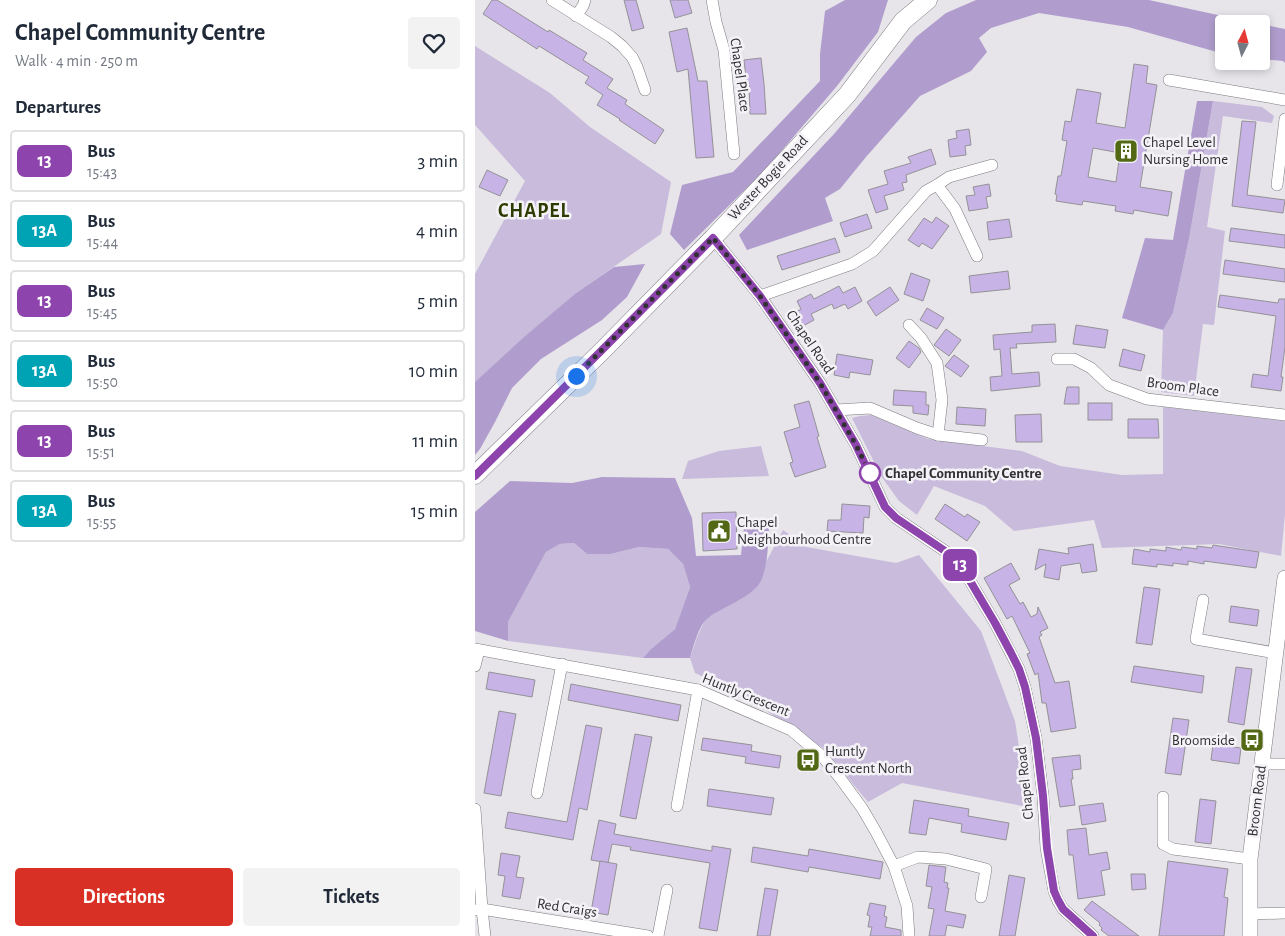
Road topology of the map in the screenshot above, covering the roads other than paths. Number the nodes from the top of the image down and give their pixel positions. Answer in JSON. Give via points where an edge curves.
{"nodes":[{"id":1,"x":552,"y":0,"type":"edge"},
{"id":2,"x":585,"y":0,"type":"edge"},
{"id":3,"x":712,"y":0,"type":"edge"},
{"id":4,"x":909,"y":0,"type":"edge"},
{"id":5,"x":928,"y":0,"type":"edge"},
{"id":6,"x":576,"y":16,"type":"junction"},
{"id":7,"x":903,"y":21,"type":"junction"},
{"id":8,"x":1169,"y":80,"type":"dead end"},
{"id":9,"x":645,"y":90,"type":"dead end"},
{"id":10,"x":1285,"y":100,"type":"edge"},
{"id":11,"x":1285,"y":119,"type":"edge"},
{"id":12,"x":734,"y":154,"type":"dead end"},
{"id":13,"x":992,"y":165,"type":"dead end"},
{"id":14,"x":937,"y":185,"type":"junction"},
{"id":15,"x":1277,"y":185,"type":"dead end"},
{"id":16,"x":713,"y":238,"type":"junction"},
{"id":17,"x":977,"y":256,"type":"dead end"},
{"id":18,"x":760,"y":296,"type":"junction"},
{"id":19,"x":909,"y":325,"type":"dead end"},
{"id":20,"x":1057,"y":359,"type":"dead end"},
{"id":21,"x":836,"y":410,"type":"junction"},
{"id":22,"x":1285,"y":415,"type":"edge"},
{"id":23,"x":938,"y":434,"type":"junction"},
{"id":24,"x":982,"y":440,"type":"dead end"},
{"id":25,"x":475,"y":476,"type":"edge"},
{"id":26,"x":1285,"y":578,"type":"edge"},
{"id":27,"x":1284,"y":599,"type":"edge"},
{"id":28,"x":1203,"y":600,"type":"dead end"},
{"id":29,"x":477,"y":649,"type":"edge"},
{"id":30,"x":1275,"y":653,"type":"junction"},
{"id":31,"x":561,"y":664,"type":"junction"},
{"id":32,"x":475,"y":666,"type":"edge"},
{"id":33,"x":698,"y":690,"type":"junction"},
{"id":34,"x":1261,"y":764,"type":"junction"},
{"id":35,"x":1285,"y":764,"type":"edge"},
{"id":36,"x":537,"y":793,"type":"dead end"},
{"id":37,"x":1163,"y":797,"type":"dead end"},
{"id":38,"x":677,"y":806,"type":"dead end"},
{"id":39,"x":475,"y":809,"type":"edge"},
{"id":40,"x":1250,"y":859,"type":"junction"},
{"id":41,"x":894,"y":866,"type":"junction"},
{"id":42,"x":667,"y":890,"type":"dead end"},
{"id":43,"x":981,"y":897,"type":"dead end"},
{"id":44,"x":478,"y":910,"type":"edge"},
{"id":45,"x":1285,"y":913,"type":"edge"},
{"id":46,"x":1250,"y":914,"type":"junction"},
{"id":47,"x":485,"y":936,"type":"edge"},
{"id":48,"x":648,"y":936,"type":"edge"},
{"id":49,"x":658,"y":936,"type":"edge"},
{"id":50,"x":909,"y":936,"type":"edge"},
{"id":51,"x":1093,"y":936,"type":"edge"},
{"id":52,"x":1250,"y":936,"type":"edge"}],
"edges":[{"from":1,"to":6,"type":"street"},
{"from":2,"to":6,"type":"street"},
{"from":3,"to":12,"type":"street","name":"Chapel Place","via":[[723,50]]},
{"from":4,"to":7,"type":"main road","name":"Wester Bogie Road"},
{"from":5,"to":7,"type":"main road","name":"Wester Bogie Road"},
{"from":6,"to":9,"type":"street","via":[[611,37],[632,56]]},
{"from":7,"to":16,"type":"main road","name":"Wester Bogie Road","via":[[847,95]]},
{"from":8,"to":10,"type":"street"},
{"from":11,"to":15,"type":"street"},
{"from":13,"to":14,"type":"street","via":[[949,176]]},
{"from":14,"to":17,"type":"street","via":[[955,209]]},
{"from":14,"to":18,"type":"street","via":[[926,191],[873,251],[852,264]]},
{"from":16,"to":18,"type":"street","name":"Chapel Road"},
{"from":16,"to":25,"type":"main road","name":"Wester Bogie Road"},
{"from":18,"to":21,"type":"street","name":"Chapel Road"},
{"from":19,"to":23,"type":"street","via":[[937,363],[942,400]]},
{"from":20,"to":22,"type":"street","name":"Broom Place","via":[[1074,360],[1091,368],[1109,385],[1147,399]]},
{"from":21,"to":23,"type":"street","via":[[870,408]]},
{"from":21,"to":51,"type":"street","name":"Chapel Road","via":[[885,507],[948,553],[963,569],[1019,669],[1036,738],[1054,891],[1063,909]]},
{"from":23,"to":24,"type":"street"},
{"from":26,"to":27,"type":"street","name":"Broom Road"},
{"from":27,"to":30,"type":"street","name":"Broom Road"},
{"from":28,"to":30,"type":"street","via":[[1196,639]]},
{"from":29,"to":31,"type":"street","name":"Huntly Crescent"},
{"from":29,"to":32,"type":"street"},
{"from":30,"to":34,"type":"street","name":"Broom Road"},
{"from":31,"to":33,"type":"street","name":"Huntly Crescent"},
{"from":31,"to":36,"type":"street"},
{"from":33,"to":38,"type":"street"},
{"from":33,"to":41,"type":"street","name":"Huntly Crescent","via":[[791,730],[822,756],[862,808]]},
{"from":34,"to":35,"type":"street"},
{"from":34,"to":40,"type":"street","name":"Broom Road"},
{"from":37,"to":40,"type":"street","via":[[1163,844],[1173,849]]},
{"from":39,"to":44,"type":"street"},
{"from":40,"to":46,"type":"street","name":"Broom Road"},
{"from":41,"to":43,"type":"street","via":[[918,857],[946,859],[986,869]]},
{"from":41,"to":50,"type":"street","name":"Huntly Crescent","via":[[907,906]]},
{"from":42,"to":49,"type":"street"},
{"from":44,"to":47,"type":"street"},
{"from":44,"to":48,"type":"street","name":"Red Craigs"},
{"from":45,"to":46,"type":"street"},
{"from":46,"to":52,"type":"street","name":"Broom Road"}]}
